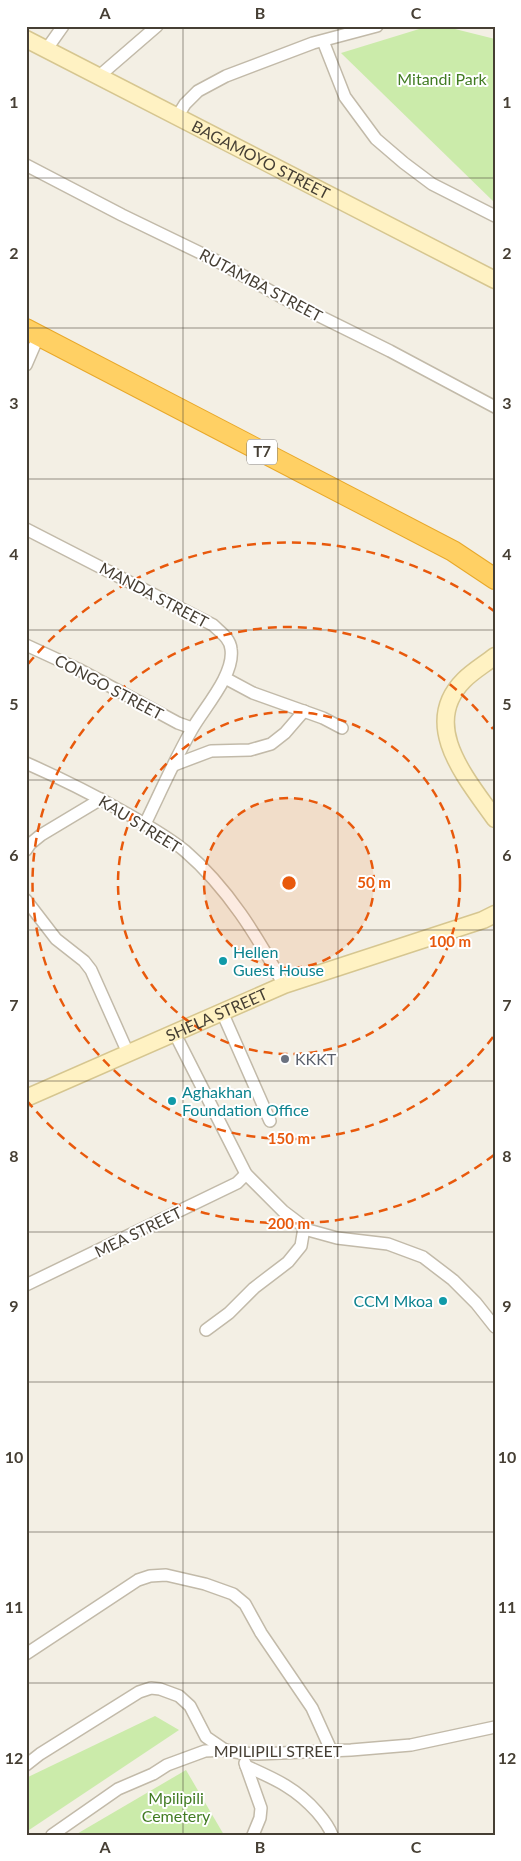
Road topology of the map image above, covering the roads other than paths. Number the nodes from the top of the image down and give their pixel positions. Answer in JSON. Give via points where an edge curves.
{"nodes":[{"id":1,"x":63,"y":26,"type":"edge"},
{"id":2,"x":157,"y":26,"type":"edge"},
{"id":3,"x":371,"y":27,"type":"edge"},
{"id":4,"x":26,"y":39,"type":"edge"},
{"id":5,"x":323,"y":41,"type":"junction"},
{"id":6,"x":46,"y":50,"type":"junction"},
{"id":7,"x":98,"y":77,"type":"junction"},
{"id":8,"x":176,"y":117,"type":"junction"},
{"id":9,"x":26,"y":165,"type":"edge"},
{"id":10,"x":495,"y":216,"type":"edge"},
{"id":11,"x":495,"y":280,"type":"edge"},
{"id":12,"x":32,"y":332,"type":"edge"},
{"id":13,"x":26,"y":365,"type":"edge"},
{"id":14,"x":495,"y":407,"type":"edge"},
{"id":15,"x":26,"y":529,"type":"edge"},
{"id":16,"x":495,"y":579,"type":"edge"},
{"id":17,"x":26,"y":644,"type":"edge"},
{"id":18,"x":495,"y":656,"type":"edge"},
{"id":19,"x":225,"y":678,"type":"junction"},
{"id":20,"x":304,"y":711,"type":"junction"},
{"id":21,"x":192,"y":728,"type":"junction"},
{"id":22,"x":342,"y":728,"type":"dead end"},
{"id":23,"x":26,"y":762,"type":"edge"},
{"id":24,"x":174,"y":765,"type":"junction"},
{"id":25,"x":101,"y":799,"type":"junction"},
{"id":26,"x":495,"y":819,"type":"edge"},
{"id":27,"x":145,"y":824,"type":"junction"},
{"id":28,"x":26,"y":850,"type":"edge"},
{"id":29,"x":26,"y":900,"type":"edge"},
{"id":30,"x":495,"y":914,"type":"edge"},
{"id":31,"x":284,"y":985,"type":"junction"},
{"id":32,"x":222,"y":1012,"type":"junction"},
{"id":33,"x":174,"y":1032,"type":"junction"},
{"id":34,"x":128,"y":1053,"type":"junction"},
{"id":35,"x":26,"y":1098,"type":"edge"},
{"id":36,"x":270,"y":1121,"type":"dead end"},
{"id":37,"x":246,"y":1174,"type":"junction"},
{"id":38,"x":304,"y":1228,"type":"junction"},
{"id":39,"x":26,"y":1285,"type":"edge"},
{"id":40,"x":495,"y":1327,"type":"edge"},
{"id":41,"x":206,"y":1330,"type":"dead end"},
{"id":42,"x":26,"y":1654,"type":"edge"},
{"id":43,"x":495,"y":1727,"type":"edge"},
{"id":44,"x":225,"y":1750,"type":"junction"},
{"id":45,"x":331,"y":1750,"type":"junction"},
{"id":46,"x":241,"y":1753,"type":"junction"},
{"id":47,"x":26,"y":1765,"type":"edge"},
{"id":48,"x":246,"y":1766,"type":"junction"},
{"id":49,"x":52,"y":1835,"type":"edge"},
{"id":50,"x":253,"y":1835,"type":"edge"},
{"id":51,"x":332,"y":1835,"type":"edge"}],
"edges":[{"from":1,"to":6,"type":"street"},
{"from":2,"to":7,"type":"street"},
{"from":3,"to":5,"type":"street"},
{"from":4,"to":6,"type":"main road","name":"BAGAMOYO STREET"},
{"from":5,"to":8,"type":"street","via":[[226,76],[198,91]]},
{"from":5,"to":10,"type":"street","via":[[345,97],[376,139],[432,184]]},
{"from":6,"to":7,"type":"main road","name":"BAGAMOYO STREET"},
{"from":7,"to":8,"type":"main road","name":"BAGAMOYO STREET"},
{"from":8,"to":11,"type":"main road","name":"BAGAMOYO STREET"},
{"from":9,"to":14,"type":"street","name":"RUTAMBA STREET"},
{"from":12,"to":13,"type":"street"},
{"from":12,"to":16,"type":"highway","number":"T7","via":[[438,543]]},
{"from":15,"to":19,"type":"street","name":"MANDA STREET","via":[[212,625],[227,638],[232,649]]},
{"from":17,"to":21,"type":"street","name":"CONGO STREET"},
{"from":18,"to":26,"type":"main road","via":[[455,691],[447,706],[444,723],[457,762]]},
{"from":19,"to":20,"type":"street","via":[[253,693]]},
{"from":19,"to":21,"type":"street","name":"MANDA STREET"},
{"from":20,"to":22,"type":"street"},
{"from":20,"to":24,"type":"street","via":[[271,744],[250,750],[211,751]]},
{"from":21,"to":24,"type":"street","name":"MANDA STREET"},
{"from":23,"to":25,"type":"street","name":"KAU STREET"},
{"from":24,"to":27,"type":"street","name":"MANDA STREET"},
{"from":25,"to":27,"type":"street","name":"KAU STREET"},
{"from":25,"to":28,"type":"street","via":[[41,835]]},
{"from":27,"to":31,"type":"street","name":"KAU STREET","via":[[184,851],[211,876],[238,909]]},
{"from":29,"to":34,"type":"street","via":[[56,939],[91,970]]},
{"from":30,"to":31,"type":"main road","name":"SHELA STREET"},
{"from":31,"to":32,"type":"main road","name":"SHELA STREET"},
{"from":32,"to":33,"type":"main road","name":"SHELA STREET"},
{"from":32,"to":36,"type":"street"},
{"from":33,"to":34,"type":"main road","name":"SHELA STREET"},
{"from":33,"to":37,"type":"street"},
{"from":34,"to":35,"type":"main road","name":"SHELA STREET"},
{"from":37,"to":38,"type":"street","via":[[282,1211]]},
{"from":37,"to":39,"type":"street","name":"MEA STREET","via":[[237,1183]]},
{"from":38,"to":40,"type":"street","via":[[338,1238],[388,1244],[423,1256],[476,1303]]},
{"from":38,"to":41,"type":"street","via":[[301,1246],[288,1262]]},
{"from":42,"to":45,"type":"street","via":[[138,1580],[166,1575],[205,1584],[233,1594],[245,1604],[312,1708]]},
{"from":43,"to":45,"type":"street","name":"MPILIPILI STREET","via":[[411,1745]]},
{"from":44,"to":46,"type":"street","name":"MPILIPILI STREET"},
{"from":44,"to":47,"type":"street","via":[[206,1737],[190,1706],[179,1696],[151,1688],[139,1692]]},
{"from":44,"to":49,"type":"street","name":"MPILIPILI STREET","via":[[205,1751],[118,1789]]},
{"from":45,"to":46,"type":"street","name":"MPILIPILI STREET"},
{"from":46,"to":48,"type":"street"},
{"from":48,"to":50,"type":"street","via":[[261,1808]]},
{"from":48,"to":51,"type":"street","via":[[291,1787],[321,1817]]}]}
